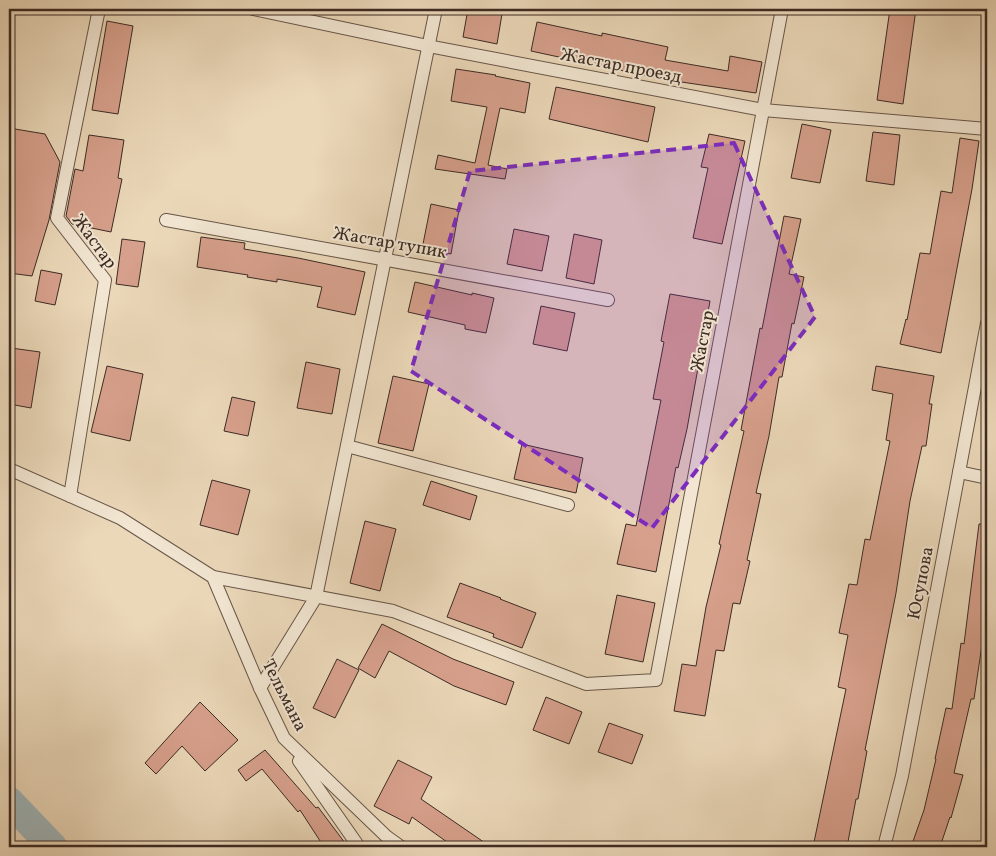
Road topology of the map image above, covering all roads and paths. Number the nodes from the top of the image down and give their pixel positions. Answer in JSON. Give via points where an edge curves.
{"nodes":[{"id":1,"x":99,"y":9,"type":"edge"},
{"id":2,"x":253,"y":9,"type":"edge"},
{"id":3,"x":436,"y":9,"type":"edge"},
{"id":4,"x":782,"y":9,"type":"edge"},
{"id":5,"x":428,"y":46,"type":"junction"},
{"id":6,"x":763,"y":110,"type":"junction"},
{"id":7,"x":987,"y":129,"type":"edge"},
{"id":8,"x":166,"y":220,"type":"dead end"},
{"id":9,"x":385,"y":258,"type":"junction"},
{"id":10,"x":608,"y":300,"type":"dead end"},
{"id":11,"x":987,"y":323,"type":"edge"},
{"id":12,"x":347,"y":446,"type":"junction"},
{"id":13,"x":9,"y":469,"type":"edge"},
{"id":14,"x":959,"y":472,"type":"junction"},
{"id":15,"x":987,"y":478,"type":"edge"},
{"id":16,"x":70,"y":496,"type":"junction"},
{"id":17,"x":568,"y":505,"type":"dead end"},
{"id":18,"x":213,"y":576,"type":"junction"},
{"id":19,"x":316,"y":597,"type":"junction"},
{"id":20,"x":260,"y":688,"type":"junction"},
{"id":21,"x":284,"y":738,"type":"junction"},
{"id":22,"x":359,"y":847,"type":"edge"},
{"id":23,"x":402,"y":847,"type":"edge"},
{"id":24,"x":884,"y":847,"type":"edge"}],
"edges":[{"from":1,"to":16,"type":"street","name":"Жастар","via":[[57,218],[105,280]]},
{"from":2,"to":5,"type":"street","name":"Жастар проезд"},
{"from":3,"to":5,"type":"street"},
{"from":4,"to":6,"type":"street","name":"Жастар"},
{"from":5,"to":6,"type":"street","name":"Жастар проезд"},
{"from":5,"to":9,"type":"street"},
{"from":6,"to":7,"type":"street","name":"Жастар проезд"},
{"from":6,"to":19,"type":"street","name":"Жастар","via":[[656,680],[586,684],[394,611]]},
{"from":8,"to":9,"type":"street","name":"Жастар тупик"},
{"from":9,"to":10,"type":"street","name":"Жастар тупик"},
{"from":9,"to":12,"type":"street"},
{"from":11,"to":14,"type":"street","name":"Юсупова"},
{"from":12,"to":17,"type":"street"},
{"from":12,"to":19,"type":"street"},
{"from":13,"to":16,"type":"street"},
{"from":14,"to":15,"type":"street"},
{"from":14,"to":24,"type":"street","name":"Юсупова","via":[[902,776]]},
{"from":16,"to":18,"type":"street","via":[[120,518]]},
{"from":18,"to":19,"type":"street"},
{"from":18,"to":20,"type":"street","name":"Тельмана"},
{"from":19,"to":20,"type":"street"},
{"from":20,"to":21,"type":"street","name":"Тельмана"},
{"from":21,"to":22,"type":"street"},
{"from":21,"to":23,"type":"street","name":"Тельмана","via":[[387,837]]}]}
